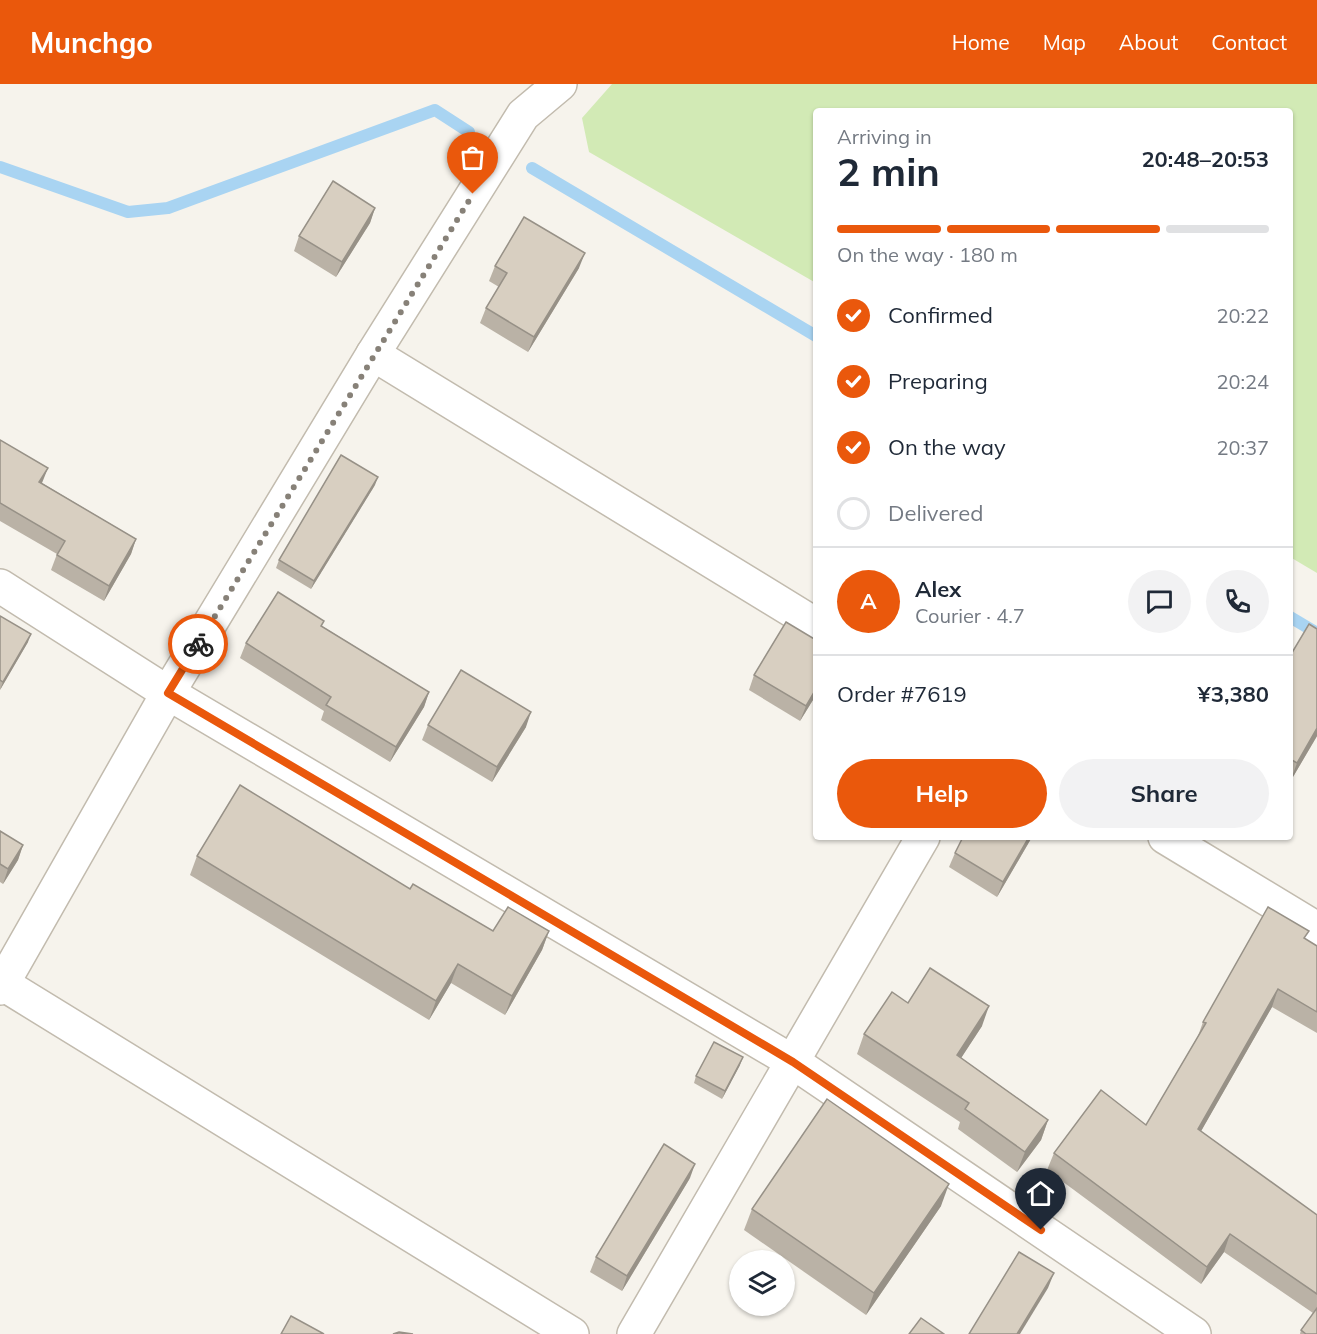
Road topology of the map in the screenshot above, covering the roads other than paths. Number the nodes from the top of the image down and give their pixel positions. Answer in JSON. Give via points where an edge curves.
{"nodes":[{"id":1,"x":560,"y":84,"type":"edge"},
{"id":2,"x":373,"y":354,"type":"junction"},
{"id":3,"x":0,"y":586,"type":"edge"},
{"id":4,"x":813,"y":623,"type":"edge"},
{"id":5,"x":168,"y":693,"type":"junction"},
{"id":6,"x":921,"y":840,"type":"edge"},
{"id":7,"x":1170,"y":840,"type":"edge"},
{"id":8,"x":1317,"y":929,"type":"edge"},
{"id":9,"x":1,"y":985,"type":"edge"},
{"id":10,"x":793,"y":1062,"type":"junction"},
{"id":11,"x":572,"y":1334,"type":"edge"},
{"id":12,"x":634,"y":1334,"type":"edge"},
{"id":13,"x":1194,"y":1334,"type":"edge"}],
"edges":[{"from":1,"to":2,"type":"street","via":[[523,115]]},
{"from":2,"to":4,"type":"street"},
{"from":2,"to":5,"type":"street"},
{"from":3,"to":5,"type":"street"},
{"from":5,"to":9,"type":"street"},
{"from":5,"to":10,"type":"street"},
{"from":6,"to":10,"type":"street"},
{"from":7,"to":8,"type":"street"},
{"from":9,"to":11,"type":"street"},
{"from":10,"to":12,"type":"street"},
{"from":10,"to":13,"type":"street"}]}
